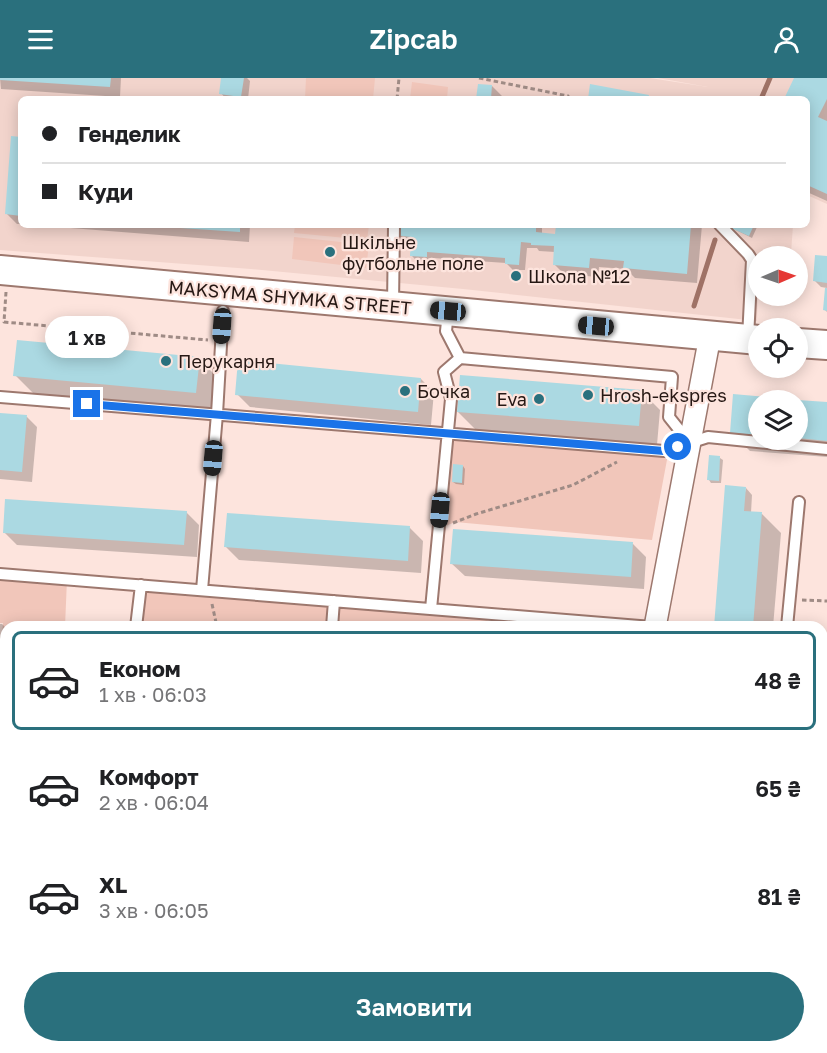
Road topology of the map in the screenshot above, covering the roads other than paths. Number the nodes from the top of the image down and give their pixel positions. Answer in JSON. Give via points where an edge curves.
{"nodes":[{"id":1,"x":394,"y":228,"type":"edge"},
{"id":2,"x":723,"y":228,"type":"edge"},
{"id":3,"x":3,"y":280,"type":"edge"},
{"id":4,"x":393,"y":307,"type":"junction"},
{"id":5,"x":223,"y":311,"type":"dead end"},
{"id":6,"x":448,"y":311,"type":"junction"},
{"id":7,"x":753,"y":318,"type":"edge"},
{"id":8,"x":710,"y":336,"type":"junction"},
{"id":9,"x":748,"y":339,"type":"edge"},
{"id":10,"x":808,"y":344,"type":"edge"},
{"id":11,"x":827,"y":345,"type":"edge"},
{"id":12,"x":460,"y":358,"type":"junction"},
{"id":13,"x":0,"y":397,"type":"edge"},
{"id":14,"x":217,"y":414,"type":"junction"},
{"id":15,"x":448,"y":433,"type":"junction"},
{"id":16,"x":689,"y":443,"type":"junction"},
{"id":17,"x":827,"y":449,"type":"edge"},
{"id":18,"x":799,"y":502,"type":"dead end"},
{"id":19,"x":0,"y":574,"type":"edge"},
{"id":20,"x":141,"y":585,"type":"junction"},
{"id":21,"x":202,"y":590,"type":"junction"},
{"id":22,"x":334,"y":601,"type":"junction"},
{"id":23,"x":431,"y":609,"type":"junction"},
{"id":24,"x":137,"y":621,"type":"edge"},
{"id":25,"x":332,"y":621,"type":"edge"},
{"id":26,"x":529,"y":621,"type":"edge"},
{"id":27,"x":654,"y":621,"type":"edge"},
{"id":28,"x":787,"y":621,"type":"edge"}],
"edges":[{"from":1,"to":4,"type":"lane"},
{"from":2,"to":7,"type":"lane","via":[[752,260]]},
{"from":3,"to":4,"type":"main road","name":"MAKSYMA SHYMKA STREET"},
{"from":4,"to":6,"type":"main road","name":"MAKSYMA SHYMKA STREET"},
{"from":5,"to":14,"type":"lane"},
{"from":6,"to":8,"type":"main road","name":"MAKSYMA SHYMKA STREET"},
{"from":6,"to":12,"type":"lane","via":[[447,331]]},
{"from":8,"to":9,"type":"main road","name":"MAKSYMA SHYMKA STREET"},
{"from":8,"to":16,"type":"street"},
{"from":10,"to":11,"type":"main road"},
{"from":12,"to":15,"type":"lane","via":[[444,372],[451,399]]},
{"from":12,"to":16,"type":"lane","via":[[672,377],[669,417]]},
{"from":13,"to":14,"type":"lane"},
{"from":14,"to":15,"type":"lane"},
{"from":14,"to":21,"type":"lane"},
{"from":15,"to":16,"type":"lane","via":[[664,451]]},
{"from":15,"to":23,"type":"lane"},
{"from":16,"to":17,"type":"lane","via":[[708,437]]},
{"from":16,"to":27,"type":"street"},
{"from":18,"to":28,"type":"lane"},
{"from":19,"to":20,"type":"lane"},
{"from":20,"to":21,"type":"lane"},
{"from":20,"to":24,"type":"lane"},
{"from":21,"to":22,"type":"lane"},
{"from":22,"to":23,"type":"lane"},
{"from":22,"to":25,"type":"lane"},
{"from":23,"to":26,"type":"lane"}]}
